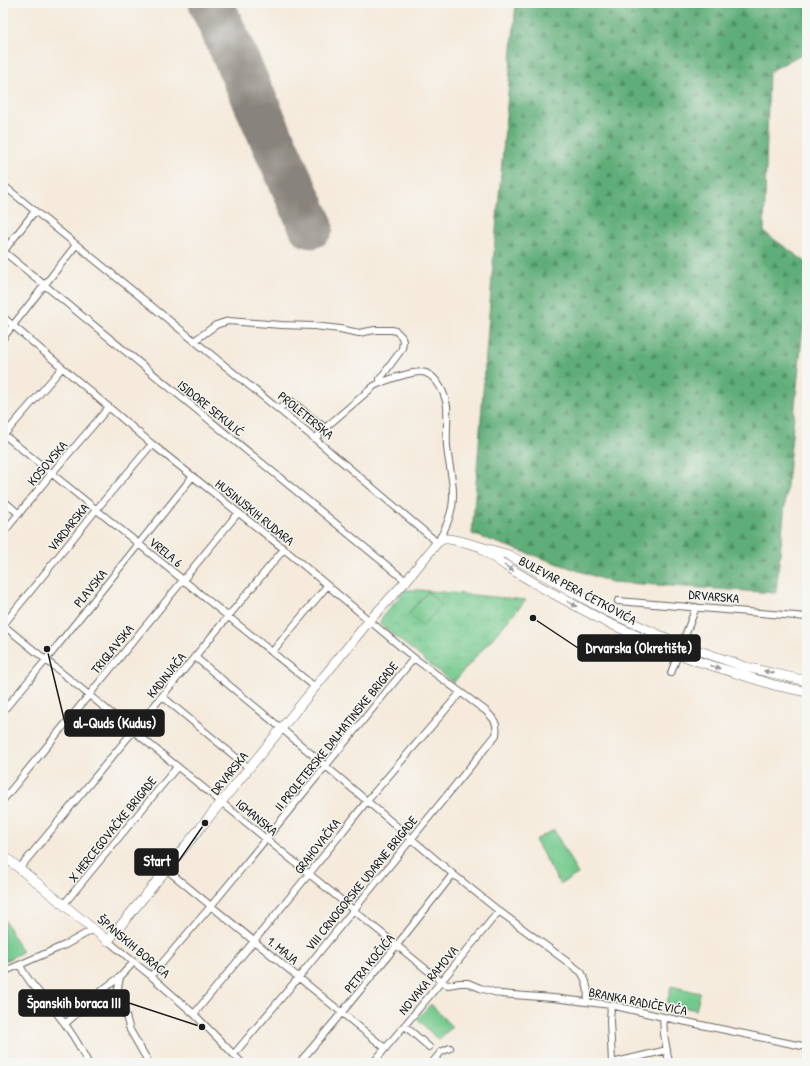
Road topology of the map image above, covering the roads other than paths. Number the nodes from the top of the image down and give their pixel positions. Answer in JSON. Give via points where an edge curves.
{"nodes":[{"id":1,"x":3,"y":185,"type":"edge"},
{"id":2,"x":35,"y":211,"type":"junction"},
{"id":3,"x":76,"y":245,"type":"junction"},
{"id":4,"x":3,"y":252,"type":"edge"},
{"id":5,"x":44,"y":285,"type":"junction"},
{"id":6,"x":3,"y":317,"type":"edge"},
{"id":7,"x":13,"y":325,"type":"junction"},
{"id":8,"x":3,"y":338,"type":"edge"},
{"id":9,"x":194,"y":341,"type":"junction"},
{"id":10,"x":62,"y":368,"type":"junction"},
{"id":11,"x":380,"y":383,"type":"junction"},
{"id":12,"x":109,"y":407,"type":"junction"},
{"id":13,"x":279,"y":410,"type":"junction"},
{"id":14,"x":325,"y":428,"type":"junction"},
{"id":15,"x":4,"y":434,"type":"edge"},
{"id":16,"x":315,"y":439,"type":"junction"},
{"id":17,"x":152,"y":444,"type":"junction"},
{"id":18,"x":52,"y":473,"type":"junction"},
{"id":19,"x":193,"y":476,"type":"junction"},
{"id":20,"x":3,"y":500,"type":"edge"},
{"id":21,"x":96,"y":510,"type":"junction"},
{"id":22,"x":238,"y":513,"type":"junction"},
{"id":23,"x":19,"y":514,"type":"junction"},
{"id":24,"x":3,"y":533,"type":"edge"},
{"id":25,"x":437,"y":543,"type":"junction"},
{"id":26,"x":139,"y":544,"type":"junction"},
{"id":27,"x":478,"y":546,"type":"junction"},
{"id":28,"x":284,"y":549,"type":"junction"},
{"id":29,"x":183,"y":580,"type":"junction"},
{"id":30,"x":406,"y":581,"type":"junction"},
{"id":31,"x":327,"y":586,"type":"junction"},
{"id":32,"x":618,"y":601,"type":"dead end"},
{"id":33,"x":696,"y":607,"type":"junction"},
{"id":34,"x":228,"y":617,"type":"junction"},
{"id":35,"x":807,"y":617,"type":"edge"},
{"id":36,"x":369,"y":621,"type":"junction"},
{"id":37,"x":3,"y":625,"type":"edge"},
{"id":38,"x":682,"y":645,"type":"junction"},
{"id":39,"x":272,"y":652,"type":"junction"},
{"id":40,"x":679,"y":654,"type":"junction"},
{"id":41,"x":195,"y":657,"type":"junction"},
{"id":42,"x":414,"y":658,"type":"junction"},
{"id":43,"x":46,"y":660,"type":"junction"},
{"id":44,"x":671,"y":673,"type":"dead end"},
{"id":45,"x":807,"y":680,"type":"edge"},
{"id":46,"x":315,"y":687,"type":"junction"},
{"id":47,"x":460,"y":692,"type":"junction"},
{"id":48,"x":807,"y":692,"type":"edge"},
{"id":49,"x":88,"y":695,"type":"junction"},
{"id":50,"x":163,"y":696,"type":"junction"},
{"id":51,"x":3,"y":711,"type":"edge"},
{"id":52,"x":495,"y":722,"type":"joint"},
{"id":53,"x":282,"y":729,"type":"junction"},
{"id":54,"x":134,"y":732,"type":"junction"},
{"id":55,"x":325,"y":766,"type":"junction"},
{"id":56,"x":178,"y":767,"type":"junction"},
{"id":57,"x":249,"y":768,"type":"junction"},
{"id":58,"x":3,"y":800,"type":"edge"},
{"id":59,"x":367,"y":801,"type":"junction"},
{"id":60,"x":221,"y":802,"type":"junction"},
{"id":61,"x":266,"y":839,"type":"junction"},
{"id":62,"x":412,"y":839,"type":"junction"},
{"id":63,"x":3,"y":856,"type":"edge"},
{"id":64,"x":19,"y":869,"type":"junction"},
{"id":65,"x":167,"y":870,"type":"junction"},
{"id":66,"x":309,"y":874,"type":"junction"},
{"id":67,"x":453,"y":874,"type":"junction"},
{"id":68,"x":64,"y":904,"type":"junction"},
{"id":69,"x":211,"y":906,"type":"junction"},
{"id":70,"x":353,"y":910,"type":"junction"},
{"id":71,"x":499,"y":911,"type":"junction"},
{"id":72,"x":94,"y":929,"type":"junction"},
{"id":73,"x":108,"y":941,"type":"junction"},
{"id":74,"x":254,"y":941,"type":"junction"},
{"id":75,"x":397,"y":946,"type":"junction"},
{"id":76,"x":134,"y":962,"type":"junction"},
{"id":77,"x":20,"y":965,"type":"junction"},
{"id":78,"x":3,"y":972,"type":"edge"},
{"id":79,"x":151,"y":976,"type":"junction"},
{"id":80,"x":120,"y":977,"type":"junction"},
{"id":81,"x":299,"y":977,"type":"junction"},
{"id":82,"x":441,"y":982,"type":"junction"},
{"id":83,"x":587,"y":1002,"type":"junction"},
{"id":84,"x":611,"y":1005,"type":"junction"},
{"id":85,"x":342,"y":1013,"type":"junction"},
{"id":86,"x":194,"y":1014,"type":"junction"},
{"id":87,"x":663,"y":1017,"type":"junction"},
{"id":88,"x":65,"y":1024,"type":"junction"},
{"id":89,"x":404,"y":1026,"type":"junction"},
{"id":90,"x":429,"y":1047,"type":"dead end"},
{"id":91,"x":807,"y":1047,"type":"edge"},
{"id":92,"x":385,"y":1048,"type":"junction"},
{"id":93,"x":450,"y":1048,"type":"dead end"},
{"id":94,"x":667,"y":1050,"type":"junction"},
{"id":95,"x":234,"y":1054,"type":"junction"},
{"id":96,"x":88,"y":1063,"type":"edge"},
{"id":97,"x":149,"y":1063,"type":"edge"},
{"id":98,"x":242,"y":1063,"type":"edge"},
{"id":99,"x":299,"y":1063,"type":"edge"},
{"id":100,"x":373,"y":1063,"type":"edge"},
{"id":101,"x":432,"y":1063,"type":"edge"},
{"id":102,"x":612,"y":1063,"type":"edge"},
{"id":103,"x":669,"y":1063,"type":"edge"}],
"edges":[{"from":1,"to":2,"type":"street","name":"PROLETERSKA"},
{"from":2,"to":3,"type":"street","name":"PROLETERSKA"},
{"from":2,"to":4,"type":"street"},
{"from":3,"to":5,"type":"street"},
{"from":3,"to":9,"type":"street","name":"PROLETERSKA"},
{"from":4,"to":5,"type":"street","name":"ISIDORE SEKULIĆ"},
{"from":5,"to":7,"type":"street"},
{"from":5,"to":30,"type":"street","name":"ISIDORE SEKULIĆ"},
{"from":6,"to":7,"type":"street","name":"HUSINJSKIH RUDARA"},
{"from":7,"to":8,"type":"street"},
{"from":7,"to":10,"type":"street","name":"HUSINJSKIH RUDARA"},
{"from":9,"to":11,"type":"street","via":[[216,325],[228,321],[314,326],[359,332],[392,330],[402,337],[402,349],[380,379]]},
{"from":9,"to":13,"type":"street","name":"PROLETERSKA"},
{"from":10,"to":12,"type":"street","name":"HUSINJSKIH RUDARA"},
{"from":10,"to":15,"type":"street"},
{"from":11,"to":14,"type":"street"},
{"from":11,"to":25,"type":"street","via":[[425,372],[438,382],[443,391],[447,406],[447,445],[454,496],[450,516]]},
{"from":12,"to":17,"type":"street","name":"HUSINJSKIH RUDARA"},
{"from":12,"to":18,"type":"street","name":"KOSOVSKA"},
{"from":13,"to":14,"type":"street","via":[[286,402],[291,401]]},
{"from":13,"to":16,"type":"street","name":"PROLETERSKA"},
{"from":14,"to":16,"type":"street"},
{"from":15,"to":18,"type":"street","name":"VRELA 6"},
{"from":16,"to":25,"type":"street","name":"PROLETERSKA"},
{"from":17,"to":19,"type":"street","name":"HUSINJSKIH RUDARA"},
{"from":17,"to":21,"type":"street","name":"VARDARSKA"},
{"from":18,"to":21,"type":"street","name":"VRELA 6"},
{"from":18,"to":23,"type":"street","name":"KOSOVSKA"},
{"from":19,"to":22,"type":"street","name":"HUSINJSKIH RUDARA"},
{"from":19,"to":26,"type":"street","name":"PLAVSKA"},
{"from":20,"to":23,"type":"street"},
{"from":21,"to":26,"type":"street","name":"VRELA 6"},
{"from":21,"to":37,"type":"street","name":"VARDARSKA"},
{"from":22,"to":28,"type":"street","name":"HUSINJSKIH RUDARA"},
{"from":22,"to":29,"type":"street","name":"TRIGLAVSKA"},
{"from":23,"to":24,"type":"street","name":"KOSOVSKA"},
{"from":25,"to":27,"type":"main road","name":"BULEVAR PERA ĆETKOVIĆA","via":[[449,539]]},
{"from":25,"to":30,"type":"main road"},
{"from":26,"to":29,"type":"street","name":"VRELA 6"},
{"from":26,"to":43,"type":"street","name":"PLAVSKA"},
{"from":27,"to":38,"type":"main road","name":"BULEVAR PERA ĆETKOVIĆA","via":[[509,555],[608,612]]},
{"from":27,"to":40,"type":"main road","name":"BULEVAR PERA ĆETKOVIĆA","one_way":true,"via":[[541,587],[597,617]]},
{"from":28,"to":31,"type":"street","name":"HUSINJSKIH RUDARA"},
{"from":28,"to":34,"type":"street","name":"KADINJAČA"},
{"from":29,"to":34,"type":"street","name":"VRELA 6"},
{"from":29,"to":49,"type":"street","name":"TRIGLAVSKA"},
{"from":30,"to":36,"type":"main road"},
{"from":31,"to":36,"type":"street","name":"HUSINJSKIH RUDARA"},
{"from":31,"to":39,"type":"street"},
{"from":32,"to":33,"type":"street","name":"DRVARSKA"},
{"from":33,"to":35,"type":"street","name":"DRVARSKA"},
{"from":33,"to":38,"type":"street"},
{"from":34,"to":39,"type":"street","name":"VRELA 6"},
{"from":34,"to":41,"type":"street","name":"KADINJAČA"},
{"from":36,"to":42,"type":"street","name":"HUSINJSKIH RUDARA"},
{"from":36,"to":46,"type":"main road","name":"DRVARSKA"},
{"from":37,"to":43,"type":"street","name":"IGMANSKA"},
{"from":38,"to":40,"type":"street"},
{"from":45,"to":38,"type":"main road","name":"BULEVAR PERA ĆETKOVIĆA","one_way":true,"via":[[746,667]]},
{"from":39,"to":46,"type":"street","name":"VRELA 6"},
{"from":40,"to":44,"type":"street"},
{"from":40,"to":48,"type":"main road","name":"BULEVAR PERA ĆETKOVIĆA","one_way":true,"via":[[774,685]]},
{"from":41,"to":50,"type":"street","name":"KADINJAČA"},
{"from":41,"to":53,"type":"street"},
{"from":42,"to":47,"type":"street","name":"HUSINJSKIH RUDARA"},
{"from":42,"to":55,"type":"street","name":"II PROLETERSKE DALMATINSKE BRIGADE"},
{"from":43,"to":49,"type":"street","name":"IGMANSKA"},
{"from":43,"to":51,"type":"street","name":"PLAVSKA"},
{"from":46,"to":53,"type":"main road","name":"DRVARSKA"},
{"from":47,"to":52,"type":"street","name":"HUSINJSKIH RUDARA","via":[[486,711]]},
{"from":47,"to":59,"type":"street","name":"GRAHOVAČKA"},
{"from":49,"to":54,"type":"street","name":"IGMANSKA"},
{"from":49,"to":58,"type":"street","name":"TRIGLAVSKA"},
{"from":50,"to":54,"type":"street","name":"KADINJAČA"},
{"from":50,"to":57,"type":"street"},
{"from":52,"to":62,"type":"street","name":"VIII CRNOGORSKE UDARNE BRIGADE","via":[[496,735]]},
{"from":53,"to":55,"type":"street"},
{"from":53,"to":57,"type":"main road","name":"DRVARSKA"},
{"from":54,"to":56,"type":"street","name":"IGMANSKA"},
{"from":54,"to":64,"type":"street","name":"KADINJAČA"},
{"from":55,"to":59,"type":"street"},
{"from":55,"to":61,"type":"street","name":"II PROLETERSKE DALMATINSKE BRIGADE"},
{"from":56,"to":60,"type":"street","name":"IGMANSKA"},
{"from":56,"to":68,"type":"street","name":"X HERCEGOVAČKE BRIGADE"},
{"from":57,"to":60,"type":"main road","name":"DRVARSKA"},
{"from":59,"to":62,"type":"street"},
{"from":59,"to":66,"type":"street","name":"GRAHOVAČKA"},
{"from":60,"to":61,"type":"street","name":"IGMANSKA"},
{"from":60,"to":65,"type":"main road","name":"DRVARSKA"},
{"from":61,"to":66,"type":"street","name":"IGMANSKA"},
{"from":61,"to":69,"type":"street","name":"II PROLETERSKE DALMATINSKE BRIGADE"},
{"from":62,"to":67,"type":"street"},
{"from":62,"to":70,"type":"street","name":"VIII CRNOGORSKE UDARNE BRIGADE"},
{"from":63,"to":64,"type":"main road","name":"ŠPANSKIH BORACA"},
{"from":64,"to":68,"type":"main road","name":"ŠPANSKIH BORACA"},
{"from":65,"to":69,"type":"street","name":"1. MAJA"},
{"from":65,"to":73,"type":"main road","name":"DRVARSKA"},
{"from":66,"to":70,"type":"street","name":"IGMANSKA"},
{"from":66,"to":74,"type":"street","name":"GRAHOVAČKA"},
{"from":67,"to":71,"type":"street"},
{"from":67,"to":75,"type":"street","name":"PETRA KOČIĆA"},
{"from":68,"to":72,"type":"main road","name":"ŠPANSKIH BORACA"},
{"from":69,"to":74,"type":"street","name":"1. MAJA"},
{"from":69,"to":79,"type":"street","name":"II PROLETERSKE DALMATINSKE BRIGADE"},
{"from":70,"to":75,"type":"street","name":"IGMANSKA"},
{"from":70,"to":81,"type":"street","name":"VIII CRNOGORSKE UDARNE BRIGADE"},
{"from":71,"to":82,"type":"street","name":"NOVAKA RAMOVA"},
{"from":71,"to":83,"type":"street","via":[[581,972],[588,988]]},
{"from":72,"to":73,"type":"main road","name":"ŠPANSKIH BORACA"},
{"from":72,"to":77,"type":"street"},
{"from":73,"to":76,"type":"street","name":"ŠPANSKIH BORACA"},
{"from":74,"to":81,"type":"street","name":"1. MAJA"},
{"from":74,"to":86,"type":"street","name":"GRAHOVAČKA"},
{"from":75,"to":82,"type":"street","name":"IGMANSKA"},
{"from":75,"to":85,"type":"street","name":"PETRA KOČIĆA"},
{"from":76,"to":79,"type":"street","name":"ŠPANSKIH BORACA"},
{"from":76,"to":80,"type":"street"},
{"from":77,"to":78,"type":"street"},
{"from":77,"to":88,"type":"street","via":[[28,979]]},
{"from":79,"to":86,"type":"street","name":"ŠPANSKIH BORACA"},
{"from":80,"to":88,"type":"street"},
{"from":80,"to":97,"type":"street","via":[[118,989],[130,1030]]},
{"from":81,"to":85,"type":"street","name":"1. MAJA"},
{"from":81,"to":95,"type":"street","name":"VIII CRNOGORSKE UDARNE BRIGADE"},
{"from":82,"to":83,"type":"street","name":"BRANKA RADIČEVIĆA","via":[[468,983],[502,994]]},
{"from":82,"to":89,"type":"street","name":"NOVAKA RAMOVA"},
{"from":83,"to":84,"type":"street","name":"BRANKA RADIČEVIĆA"},
{"from":84,"to":87,"type":"street","name":"BRANKA RADIČEVIĆA"},
{"from":84,"to":102,"type":"street"},
{"from":85,"to":92,"type":"street","name":"1. MAJA"},
{"from":85,"to":99,"type":"street","name":"PETRA KOČIĆA"},
{"from":86,"to":95,"type":"street","name":"ŠPANSKIH BORACA"},
{"from":87,"to":91,"type":"street","name":"BRANKA RADIČEVIĆA"},
{"from":87,"to":94,"type":"street"},
{"from":88,"to":96,"type":"street"},
{"from":89,"to":90,"type":"street"},
{"from":89,"to":92,"type":"street","name":"NOVAKA RAMOVA"},
{"from":92,"to":100,"type":"street","name":"NOVAKA RAMOVA"},
{"from":93,"to":101,"type":"street","via":[[441,1052]]},
{"from":94,"to":102,"type":"street"},
{"from":94,"to":103,"type":"street"},
{"from":95,"to":98,"type":"street","name":"ŠPANSKIH BORACA"}]}
